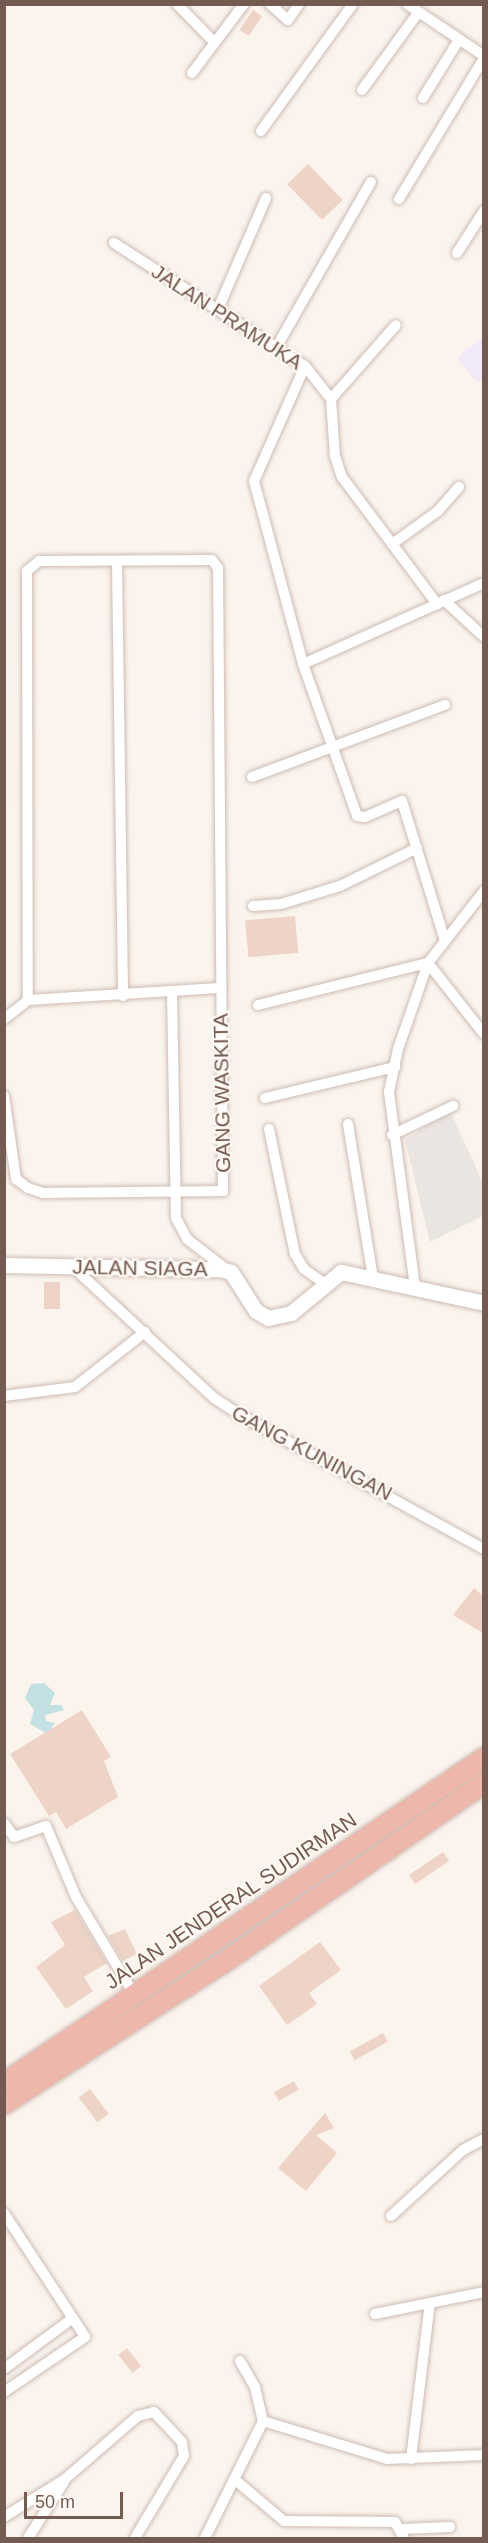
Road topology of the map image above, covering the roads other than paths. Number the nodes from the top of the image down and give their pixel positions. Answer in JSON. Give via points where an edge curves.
{"nodes":[{"id":1,"x":177,"y":4,"type":"edge"},
{"id":2,"x":244,"y":4,"type":"edge"},
{"id":3,"x":270,"y":4,"type":"edge"},
{"id":4,"x":300,"y":4,"type":"edge"},
{"id":5,"x":352,"y":4,"type":"edge"},
{"id":6,"x":407,"y":4,"type":"edge"},
{"id":7,"x":418,"y":13,"type":"junction"},
{"id":8,"x":215,"y":43,"type":"junction"},
{"id":9,"x":457,"y":43,"type":"junction"},
{"id":10,"x":483,"y":57,"type":"edge"},
{"id":11,"x":192,"y":73,"type":"dead end"},
{"id":12,"x":362,"y":90,"type":"dead end"},
{"id":13,"x":423,"y":98,"type":"dead end"},
{"id":14,"x":261,"y":131,"type":"dead end"},
{"id":15,"x":371,"y":182,"type":"dead end"},
{"id":16,"x":266,"y":198,"type":"dead end"},
{"id":17,"x":399,"y":199,"type":"dead end"},
{"id":18,"x":483,"y":211,"type":"edge"},
{"id":19,"x":114,"y":243,"type":"dead end"},
{"id":20,"x":457,"y":253,"type":"dead end"},
{"id":21,"x":218,"y":309,"type":"junction"},
{"id":22,"x":396,"y":324,"type":"dead end"},
{"id":23,"x":277,"y":346,"type":"junction"},
{"id":24,"x":305,"y":366,"type":"junction"},
{"id":25,"x":331,"y":399,"type":"junction"},
{"id":26,"x":459,"y":487,"type":"dead end"},
{"id":27,"x":392,"y":544,"type":"junction"},
{"id":28,"x":117,"y":562,"type":"junction"},
{"id":29,"x":483,"y":583,"type":"edge"},
{"id":30,"x":441,"y":602,"type":"junction"},
{"id":31,"x":483,"y":637,"type":"edge"},
{"id":32,"x":303,"y":664,"type":"junction"},
{"id":33,"x":445,"y":705,"type":"dead end"},
{"id":34,"x":332,"y":746,"type":"junction"},
{"id":35,"x":252,"y":777,"type":"dead end"},
{"id":36,"x":417,"y":848,"type":"junction"},
{"id":37,"x":482,"y":897,"type":"edge"},
{"id":38,"x":253,"y":906,"type":"dead end"},
{"id":39,"x":445,"y":941,"type":"junction"},
{"id":40,"x":428,"y":963,"type":"junction"},
{"id":41,"x":219,"y":988,"type":"junction"},
{"id":42,"x":172,"y":991,"type":"junction"},
{"id":43,"x":123,"y":996,"type":"junction"},
{"id":44,"x":28,"y":1000,"type":"junction"},
{"id":45,"x":258,"y":1005,"type":"dead end"},
{"id":46,"x":4,"y":1019,"type":"edge"},
{"id":47,"x":483,"y":1034,"type":"edge"},
{"id":48,"x":395,"y":1067,"type":"junction"},
{"id":49,"x":4,"y":1096,"type":"edge"},
{"id":50,"x":265,"y":1098,"type":"dead end"},
{"id":51,"x":453,"y":1106,"type":"dead end"},
{"id":52,"x":348,"y":1124,"type":"dead end"},
{"id":53,"x":269,"y":1129,"type":"dead end"},
{"id":54,"x":392,"y":1135,"type":"junction"},
{"id":55,"x":176,"y":1194,"type":"junction"},
{"id":56,"x":4,"y":1265,"type":"edge"},
{"id":57,"x":73,"y":1267,"type":"junction"},
{"id":58,"x":231,"y":1272,"type":"junction"},
{"id":59,"x":373,"y":1278,"type":"junction"},
{"id":60,"x":324,"y":1283,"type":"junction"},
{"id":61,"x":415,"y":1287,"type":"junction"},
{"id":62,"x":483,"y":1303,"type":"edge"},
{"id":63,"x":145,"y":1332,"type":"junction"},
{"id":64,"x":4,"y":1396,"type":"edge"},
{"id":65,"x":483,"y":1549,"type":"edge"},
{"id":66,"x":483,"y":1758,"type":"edge"},
{"id":67,"x":483,"y":1783,"type":"edge"},
{"id":68,"x":4,"y":1823,"type":"edge"},
{"id":69,"x":135,"y":1996,"type":"junction"},
{"id":70,"x":4,"y":2083,"type":"edge"},
{"id":71,"x":4,"y":2104,"type":"edge"},
{"id":72,"x":483,"y":2139,"type":"edge"},
{"id":73,"x":4,"y":2213,"type":"edge"},
{"id":74,"x":391,"y":2216,"type":"dead end"},
{"id":75,"x":483,"y":2292,"type":"edge"},
{"id":76,"x":430,"y":2303,"type":"junction"},
{"id":77,"x":375,"y":2314,"type":"dead end"},
{"id":78,"x":73,"y":2318,"type":"junction"},
{"id":79,"x":240,"y":2361,"type":"dead end"},
{"id":80,"x":4,"y":2369,"type":"edge"},
{"id":81,"x":4,"y":2392,"type":"edge"},
{"id":82,"x":263,"y":2421,"type":"junction"},
{"id":83,"x":483,"y":2455,"type":"edge"},
{"id":84,"x":411,"y":2459,"type":"junction"},
{"id":85,"x":65,"y":2479,"type":"junction"},
{"id":86,"x":234,"y":2479,"type":"junction"},
{"id":87,"x":4,"y":2517,"type":"edge"},
{"id":88,"x":450,"y":2528,"type":"dead end"},
{"id":89,"x":403,"y":2534,"type":"edge"},
{"id":90,"x":207,"y":2536,"type":"edge"},
{"id":91,"x":28,"y":2538,"type":"edge"},
{"id":92,"x":135,"y":2538,"type":"edge"}],
"edges":[{"from":1,"to":8,"type":"street"},
{"from":2,"to":8,"type":"street"},
{"from":3,"to":4,"type":"street","via":[[288,20]]},
{"from":5,"to":14,"type":"street"},
{"from":6,"to":7,"type":"street"},
{"from":7,"to":9,"type":"street"},
{"from":7,"to":12,"type":"street"},
{"from":8,"to":11,"type":"street"},
{"from":9,"to":10,"type":"street"},
{"from":9,"to":13,"type":"street"},
{"from":10,"to":17,"type":"street"},
{"from":15,"to":23,"type":"street"},
{"from":16,"to":21,"type":"street"},
{"from":18,"to":20,"type":"street"},
{"from":19,"to":21,"type":"street","name":"JALAN PRAMUKA"},
{"from":21,"to":23,"type":"street","name":"JALAN PRAMUKA"},
{"from":22,"to":25,"type":"street"},
{"from":23,"to":24,"type":"street","name":"JALAN PRAMUKA"},
{"from":24,"to":25,"type":"street","name":"JALAN PRAMUKA"},
{"from":24,"to":32,"type":"street","via":[[254,481]]},
{"from":25,"to":27,"type":"street","via":[[338,467],[359,504]]},
{"from":26,"to":27,"type":"street","via":[[438,510]]},
{"from":27,"to":30,"type":"street"},
{"from":28,"to":41,"type":"street","via":[[217,564]]},
{"from":28,"to":43,"type":"street"},
{"from":28,"to":44,"type":"street","via":[[39,561],[27,571]]},
{"from":29,"to":30,"type":"street"},
{"from":30,"to":31,"type":"street"},
{"from":30,"to":32,"type":"street"},
{"from":32,"to":34,"type":"street"},
{"from":33,"to":34,"type":"street"},
{"from":34,"to":35,"type":"street"},
{"from":34,"to":36,"type":"street","via":[[357,816],[365,817],[402,801]]},
{"from":36,"to":38,"type":"street","via":[[340,886],[281,904]]},
{"from":36,"to":39,"type":"street"},
{"from":37,"to":39,"type":"street"},
{"from":39,"to":40,"type":"street"},
{"from":40,"to":45,"type":"street"},
{"from":40,"to":47,"type":"street"},
{"from":40,"to":48,"type":"street"},
{"from":41,"to":42,"type":"street"},
{"from":41,"to":55,"type":"street","name":"GANG WASKITA","via":[[223,1191]]},
{"from":42,"to":43,"type":"street"},
{"from":42,"to":55,"type":"street"},
{"from":43,"to":44,"type":"street"},
{"from":44,"to":46,"type":"street"},
{"from":48,"to":50,"type":"street"},
{"from":48,"to":54,"type":"street","via":[[389,1092]]},
{"from":49,"to":55,"type":"street","via":[[16,1179],[28,1188],[43,1193]]},
{"from":51,"to":54,"type":"street"},
{"from":52,"to":59,"type":"street"},
{"from":53,"to":60,"type":"street","via":[[295,1254],[304,1269]]},
{"from":54,"to":61,"type":"street"},
{"from":55,"to":58,"type":"street","via":[[180,1230]]},
{"from":56,"to":57,"type":"street","name":"JALAN SIAGA"},
{"from":57,"to":58,"type":"street","name":"JALAN SIAGA","via":[[206,1268]]},
{"from":57,"to":63,"type":"street","name":"GANG KUNINGAN"},
{"from":58,"to":60,"type":"street","name":"JALAN SIAGA","via":[[256,1311],[268,1318],[291,1313]]},
{"from":59,"to":60,"type":"street","name":"JALAN SIAGA","via":[[341,1272]]},
{"from":59,"to":61,"type":"street","name":"JALAN SIAGA"},
{"from":61,"to":62,"type":"street","name":"JALAN SIAGA"},
{"from":63,"to":64,"type":"street","via":[[75,1387]]},
{"from":63,"to":65,"type":"street","name":"GANG KUNINGAN","via":[[240,1415]]},
{"from":66,"to":69,"type":"highway","name":"JALAN JENDERAL SUDIRMAN"},
{"from":67,"to":71,"type":"highway","name":"JALAN JENDERAL SUDIRMAN","via":[[230,1959]]},
{"from":68,"to":69,"type":"street","via":[[14,1838],[46,1826],[76,1897]]},
{"from":69,"to":70,"type":"highway","name":"JALAN JENDERAL SUDIRMAN"},
{"from":72,"to":74,"type":"street","via":[[463,2150]]},
{"from":73,"to":78,"type":"street"},
{"from":75,"to":76,"type":"street"},
{"from":76,"to":77,"type":"street"},
{"from":76,"to":84,"type":"street"},
{"from":78,"to":80,"type":"street"},
{"from":78,"to":81,"type":"street","via":[[85,2337]]},
{"from":79,"to":82,"type":"street","via":[[255,2387]]},
{"from":82,"to":84,"type":"street","via":[[376,2456]]},
{"from":82,"to":86,"type":"street"},
{"from":83,"to":84,"type":"street"},
{"from":85,"to":87,"type":"street"},
{"from":85,"to":91,"type":"street"},
{"from":85,"to":92,"type":"street","via":[[138,2416],[154,2412],[164,2417],[182,2442],[183,2460]]},
{"from":86,"to":89,"type":"street","via":[[284,2521],[386,2522]]},
{"from":86,"to":90,"type":"street"},
{"from":88,"to":89,"type":"street"}]}
